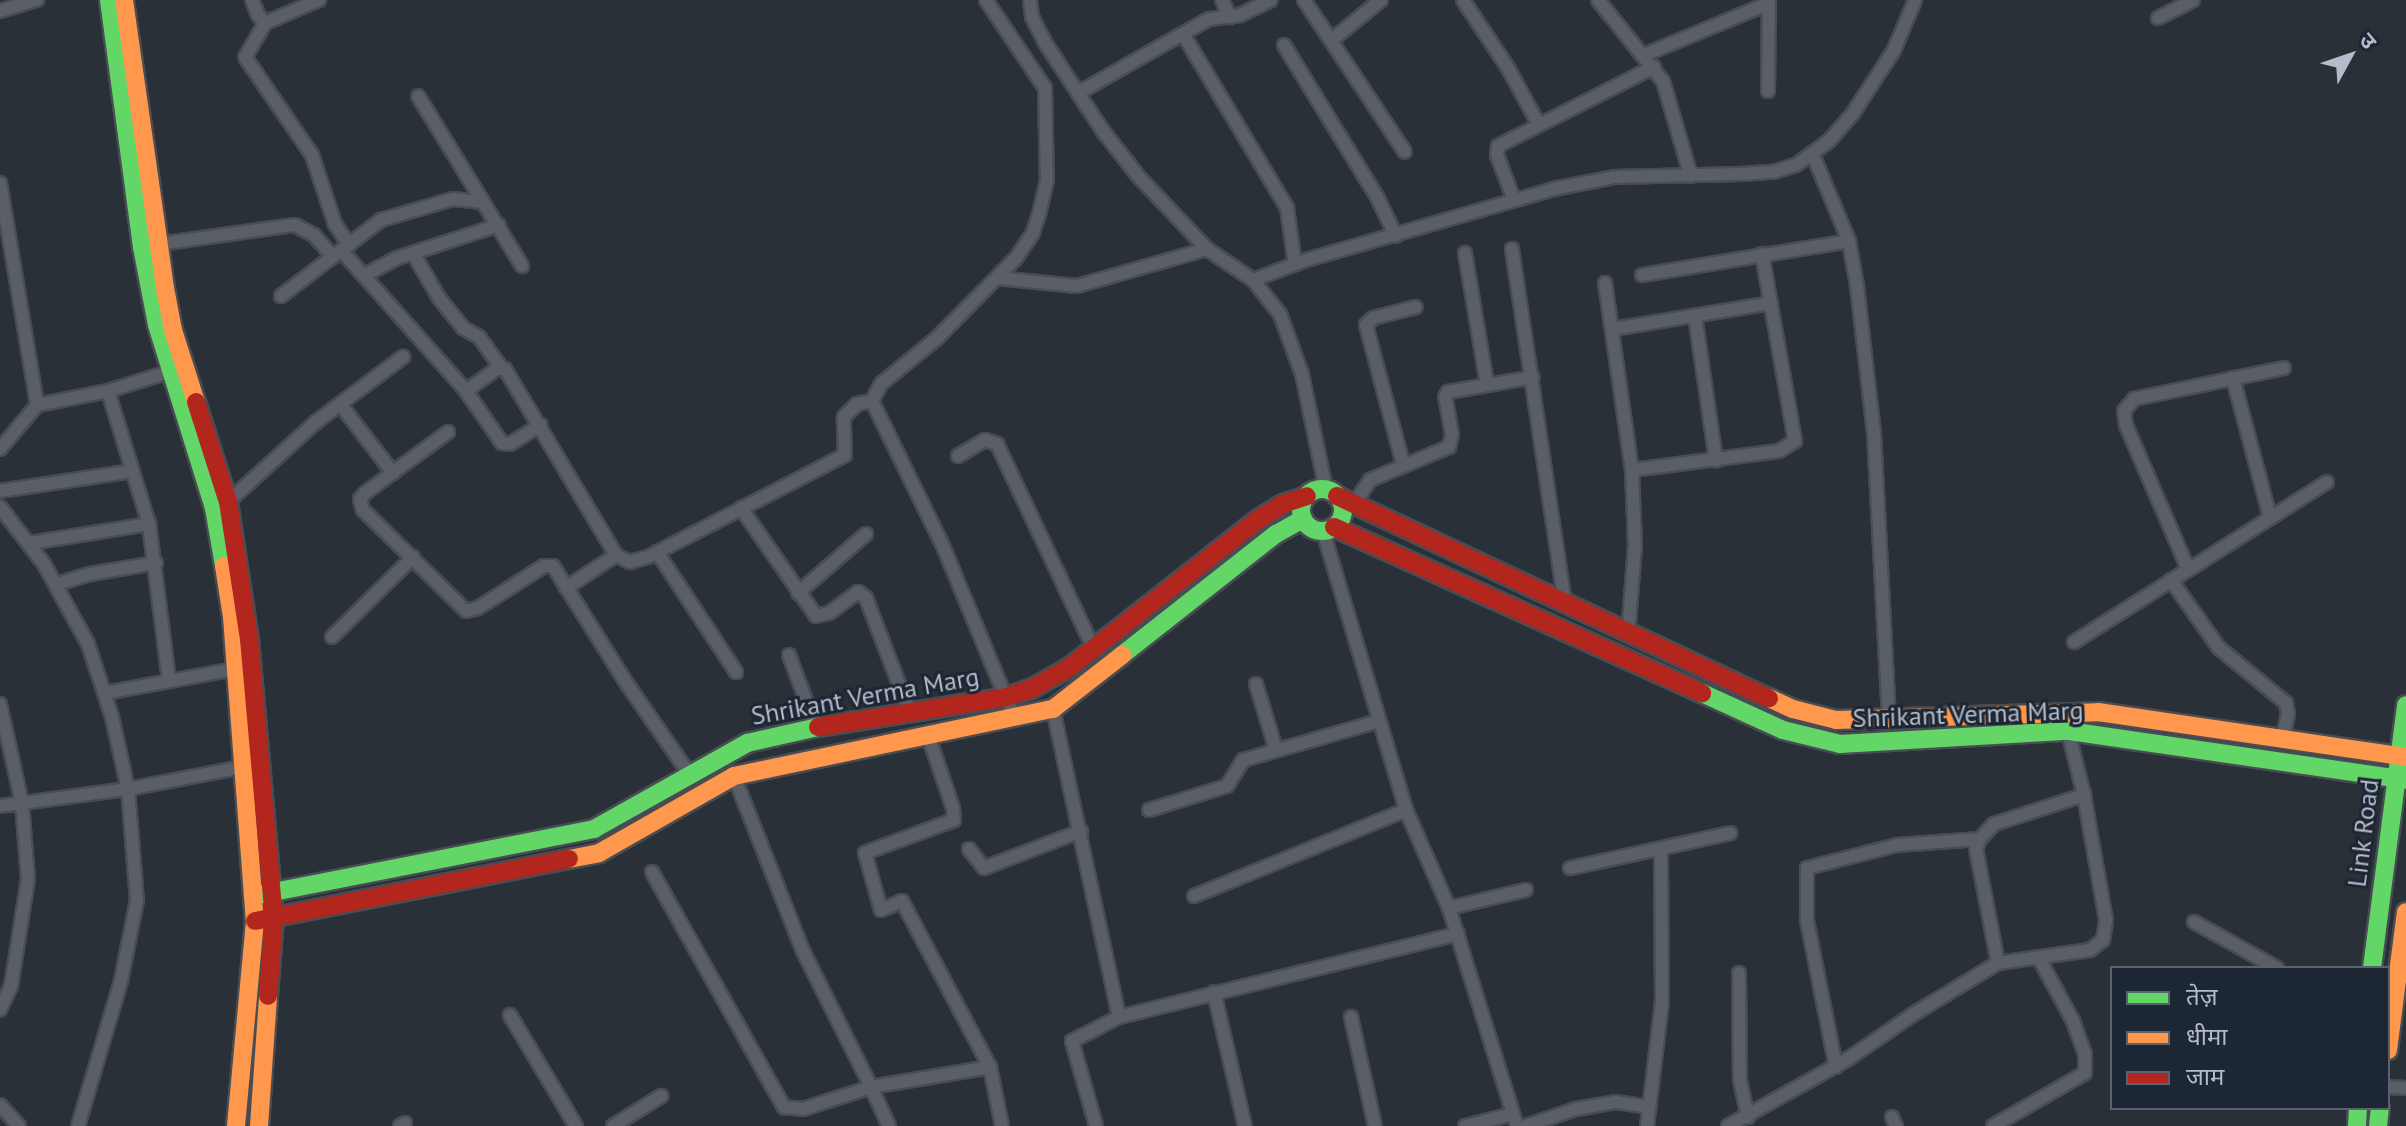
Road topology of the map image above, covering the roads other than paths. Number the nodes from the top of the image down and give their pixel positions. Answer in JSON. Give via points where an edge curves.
{"nodes":[{"id":1,"x":37,"y":0,"type":"edge"},
{"id":2,"x":109,"y":0,"type":"edge"},
{"id":3,"x":124,"y":0,"type":"edge"},
{"id":4,"x":252,"y":0,"type":"edge"},
{"id":5,"x":319,"y":0,"type":"edge"},
{"id":6,"x":986,"y":0,"type":"edge"},
{"id":7,"x":1030,"y":0,"type":"edge"},
{"id":8,"x":1222,"y":0,"type":"edge"},
{"id":9,"x":1271,"y":0,"type":"edge"},
{"id":10,"x":1304,"y":0,"type":"edge"},
{"id":11,"x":1381,"y":0,"type":"edge"},
{"id":12,"x":1463,"y":0,"type":"edge"},
{"id":13,"x":1598,"y":0,"type":"edge"},
{"id":14,"x":1915,"y":0,"type":"edge"},
{"id":15,"x":2193,"y":0,"type":"edge"},
{"id":16,"x":1769,"y":1,"type":"edge"},
{"id":17,"x":0,"y":11,"type":"edge"},
{"id":18,"x":1230,"y":17,"type":"junction"},
{"id":19,"x":2158,"y":18,"type":"dead end"},
{"id":20,"x":265,"y":23,"type":"junction"},
{"id":21,"x":1183,"y":34,"type":"junction"},
{"id":22,"x":1333,"y":39,"type":"junction"},
{"id":23,"x":1284,"y":45,"type":"dead end"},
{"id":24,"x":1644,"y":55,"type":"junction"},
{"id":25,"x":1654,"y":67,"type":"junction"},
{"id":26,"x":1768,"y":91,"type":"dead end"},
{"id":27,"x":1078,"y":93,"type":"junction"},
{"id":28,"x":418,"y":96,"type":"dead end"},
{"id":29,"x":1539,"y":125,"type":"junction"},
{"id":30,"x":1405,"y":152,"type":"dead end"},
{"id":31,"x":1813,"y":155,"type":"junction"},
{"id":32,"x":1691,"y":176,"type":"junction"},
{"id":33,"x":1,"y":189,"type":"edge"},
{"id":34,"x":1514,"y":200,"type":"junction"},
{"id":35,"x":483,"y":202,"type":"junction"},
{"id":36,"x":499,"y":225,"type":"junction"},
{"id":37,"x":1396,"y":236,"type":"junction"},
{"id":38,"x":1849,"y":241,"type":"junction"},
{"id":39,"x":159,"y":244,"type":"junction"},
{"id":40,"x":1207,"y":249,"type":"junction"},
{"id":41,"x":1512,"y":249,"type":"dead end"},
{"id":42,"x":341,"y":251,"type":"junction"},
{"id":43,"x":413,"y":253,"type":"junction"},
{"id":44,"x":1465,"y":253,"type":"dead end"},
{"id":45,"x":1762,"y":254,"type":"junction"},
{"id":46,"x":1295,"y":264,"type":"junction"},
{"id":47,"x":522,"y":266,"type":"dead end"},
{"id":48,"x":365,"y":275,"type":"junction"},
{"id":49,"x":1642,"y":275,"type":"dead end"},
{"id":50,"x":997,"y":278,"type":"junction"},
{"id":51,"x":1253,"y":280,"type":"junction"},
{"id":52,"x":1605,"y":283,"type":"dead end"},
{"id":53,"x":281,"y":296,"type":"dead end"},
{"id":54,"x":1771,"y":303,"type":"junction"},
{"id":55,"x":1416,"y":307,"type":"dead end"},
{"id":56,"x":1695,"y":316,"type":"junction"},
{"id":57,"x":1613,"y":329,"type":"junction"},
{"id":58,"x":403,"y":357,"type":"dead end"},
{"id":59,"x":501,"y":367,"type":"junction"},
{"id":60,"x":2284,"y":368,"type":"dead end"},
{"id":61,"x":172,"y":371,"type":"junction"},
{"id":62,"x":1533,"y":377,"type":"junction"},
{"id":63,"x":2233,"y":378,"type":"junction"},
{"id":64,"x":1487,"y":384,"type":"junction"},
{"id":65,"x":108,"y":391,"type":"junction"},
{"id":66,"x":466,"y":391,"type":"junction"},
{"id":67,"x":872,"y":401,"type":"junction"},
{"id":68,"x":340,"y":404,"type":"junction"},
{"id":69,"x":37,"y":405,"type":"junction"},
{"id":70,"x":540,"y":425,"type":"junction"},
{"id":71,"x":448,"y":432,"type":"dead end"},
{"id":72,"x":0,"y":449,"type":"edge"},
{"id":73,"x":958,"y":456,"type":"dead end"},
{"id":74,"x":1716,"y":460,"type":"junction"},
{"id":75,"x":1403,"y":464,"type":"junction"},
{"id":76,"x":1632,"y":470,"type":"junction"},
{"id":77,"x":133,"y":471,"type":"junction"},
{"id":78,"x":393,"y":473,"type":"junction"},
{"id":79,"x":2327,"y":482,"type":"dead end"},
{"id":80,"x":0,"y":491,"type":"edge"},
{"id":81,"x":1307,"y":496,"type":"junction"},
{"id":82,"x":1339,"y":497,"type":"junction"},
{"id":83,"x":228,"y":502,"type":"junction"},
{"id":84,"x":0,"y":507,"type":"edge"},
{"id":85,"x":741,"y":508,"type":"junction"},
{"id":86,"x":2270,"y":517,"type":"junction"},
{"id":87,"x":1303,"y":519,"type":"junction"},
{"id":88,"x":149,"y":524,"type":"junction"},
{"id":89,"x":1329,"y":529,"type":"junction"},
{"id":90,"x":866,"y":534,"type":"dead end"},
{"id":91,"x":30,"y":543,"type":"junction"},
{"id":92,"x":657,"y":552,"type":"junction"},
{"id":93,"x":616,"y":555,"type":"junction"},
{"id":94,"x":413,"y":557,"type":"junction"},
{"id":95,"x":156,"y":563,"type":"junction"},
{"id":96,"x":2188,"y":569,"type":"junction"},
{"id":97,"x":2171,"y":580,"type":"junction"},
{"id":98,"x":57,"y":584,"type":"junction"},
{"id":99,"x":566,"y":588,"type":"junction"},
{"id":100,"x":798,"y":593,"type":"junction"},
{"id":101,"x":1565,"y":604,"type":"junction"},
{"id":102,"x":1628,"y":635,"type":"junction"},
{"id":103,"x":332,"y":637,"type":"dead end"},
{"id":104,"x":2074,"y":642,"type":"dead end"},
{"id":105,"x":1094,"y":649,"type":"junction"},
{"id":106,"x":789,"y":655,"type":"dead end"},
{"id":107,"x":235,"y":669,"type":"junction"},
{"id":108,"x":736,"y":672,"type":"dead end"},
{"id":109,"x":169,"y":680,"type":"junction"},
{"id":110,"x":1256,"y":684,"type":"dead end"},
{"id":111,"x":105,"y":693,"type":"junction"},
{"id":112,"x":1007,"y":697,"type":"junction"},
{"id":113,"x":0,"y":704,"type":"edge"},
{"id":114,"x":2406,"y":705,"type":"edge"},
{"id":115,"x":1053,"y":709,"type":"junction"},
{"id":116,"x":909,"y":710,"type":"junction"},
{"id":117,"x":1014,"y":717,"type":"junction"},
{"id":118,"x":1379,"y":721,"type":"junction"},
{"id":119,"x":1889,"y":721,"type":"junction"},
{"id":120,"x":816,"y":727,"type":"junction"},
{"id":121,"x":2068,"y":731,"type":"junction"},
{"id":122,"x":928,"y":735,"type":"junction"},
{"id":123,"x":2283,"y":738,"type":"junction"},
{"id":124,"x":1276,"y":750,"type":"junction"},
{"id":125,"x":2402,"y":757,"type":"edge"},
{"id":126,"x":243,"y":767,"type":"junction"},
{"id":127,"x":690,"y":775,"type":"junction"},
{"id":128,"x":734,"y":776,"type":"junction"},
{"id":129,"x":2401,"y":779,"type":"edge"},
{"id":130,"x":128,"y":789,"type":"junction"},
{"id":131,"x":2084,"y":795,"type":"junction"},
{"id":132,"x":22,"y":803,"type":"junction"},
{"id":133,"x":0,"y":806,"type":"edge"},
{"id":134,"x":1149,"y":810,"type":"dead end"},
{"id":135,"x":1406,"y":810,"type":"junction"},
{"id":136,"x":1081,"y":831,"type":"junction"},
{"id":137,"x":1730,"y":833,"type":"dead end"},
{"id":138,"x":1980,"y":839,"type":"junction"},
{"id":139,"x":969,"y":849,"type":"dead end"},
{"id":140,"x":1661,"y":850,"type":"junction"},
{"id":141,"x":1570,"y":868,"type":"dead end"},
{"id":142,"x":652,"y":872,"type":"dead end"},
{"id":143,"x":1526,"y":890,"type":"dead end"},
{"id":144,"x":262,"y":893,"type":"junction"},
{"id":145,"x":1194,"y":896,"type":"dead end"},
{"id":146,"x":1449,"y":908,"type":"junction"},
{"id":147,"x":2406,"y":912,"type":"edge"},
{"id":148,"x":264,"y":919,"type":"junction"},
{"id":149,"x":2194,"y":922,"type":"dead end"},
{"id":150,"x":1458,"y":934,"type":"junction"},
{"id":151,"x":2039,"y":958,"type":"junction"},
{"id":152,"x":1998,"y":963,"type":"junction"},
{"id":153,"x":2273,"y":966,"type":"edge"},
{"id":154,"x":2372,"y":966,"type":"edge"},
{"id":155,"x":1739,"y":973,"type":"dead end"},
{"id":156,"x":1214,"y":992,"type":"junction"},
{"id":157,"x":0,"y":1010,"type":"edge"},
{"id":158,"x":510,"y":1015,"type":"dead end"},
{"id":159,"x":1119,"y":1017,"type":"junction"},
{"id":160,"x":1351,"y":1017,"type":"dead end"},
{"id":161,"x":2390,"y":1035,"type":"edge"},
{"id":162,"x":990,"y":1067,"type":"junction"},
{"id":163,"x":1836,"y":1067,"type":"junction"},
{"id":164,"x":871,"y":1087,"type":"junction"},
{"id":165,"x":661,"y":1096,"type":"dead end"},
{"id":166,"x":0,"y":1105,"type":"edge"},
{"id":167,"x":1650,"y":1107,"type":"junction"},
{"id":168,"x":2015,"y":1114,"type":"junction"},
{"id":169,"x":1748,"y":1117,"type":"junction"},
{"id":170,"x":1515,"y":1120,"type":"edge"},
{"id":171,"x":19,"y":1126,"type":"edge"},
{"id":172,"x":78,"y":1126,"type":"edge"},
{"id":173,"x":236,"y":1126,"type":"edge"},
{"id":174,"x":259,"y":1126,"type":"edge"},
{"id":175,"x":576,"y":1126,"type":"edge"},
{"id":176,"x":613,"y":1126,"type":"edge"},
{"id":177,"x":889,"y":1126,"type":"edge"},
{"id":178,"x":1002,"y":1126,"type":"edge"},
{"id":179,"x":1096,"y":1126,"type":"edge"},
{"id":180,"x":1245,"y":1126,"type":"edge"},
{"id":181,"x":1375,"y":1126,"type":"edge"},
{"id":182,"x":1465,"y":1126,"type":"edge"},
{"id":183,"x":1526,"y":1126,"type":"edge"},
{"id":184,"x":1647,"y":1126,"type":"edge"},
{"id":185,"x":1728,"y":1126,"type":"edge"},
{"id":186,"x":1993,"y":1126,"type":"edge"},
{"id":187,"x":2025,"y":1126,"type":"edge"}],
"edges":[{"from":1,"to":17,"type":"street"},
{"from":2,"to":61,"type":"street","via":[[142,247]]},
{"from":3,"to":39,"type":"street"},
{"from":4,"to":20,"type":"street"},
{"from":5,"to":20,"type":"street"},
{"from":6,"to":50,"type":"street","via":[[1039,74],[1048,102],[1047,180],[1040,211],[1033,233]]},
{"from":7,"to":27,"type":"street","via":[[1038,29]]},
{"from":8,"to":18,"type":"street"},
{"from":9,"to":18,"type":"street"},
{"from":10,"to":22,"type":"street"},
{"from":11,"to":22,"type":"street"},
{"from":12,"to":29,"type":"street"},
{"from":13,"to":24,"type":"street"},
{"from":14,"to":31,"type":"street","via":[[1853,113]]},
{"from":15,"to":19,"type":"street"},
{"from":16,"to":24,"type":"street"},
{"from":16,"to":26,"type":"street"},
{"from":18,"to":21,"type":"street","via":[[1209,19]]},
{"from":20,"to":42,"type":"street","via":[[245,57],[312,155]]},
{"from":21,"to":27,"type":"street"},
{"from":21,"to":46,"type":"street","via":[[1287,208]]},
{"from":22,"to":30,"type":"street"},
{"from":23,"to":37,"type":"street"},
{"from":24,"to":25,"type":"street"},
{"from":25,"to":29,"type":"street"},
{"from":25,"to":32,"type":"street","via":[[1669,93]]},
{"from":27,"to":40,"type":"street","via":[[1138,176]]},
{"from":28,"to":35,"type":"street"},
{"from":29,"to":34,"type":"street","via":[[1495,150]]},
{"from":31,"to":32,"type":"street","via":[[1773,172]]},
{"from":31,"to":38,"type":"street"},
{"from":32,"to":34,"type":"street","via":[[1614,177]]},
{"from":33,"to":69,"type":"street"},
{"from":34,"to":37,"type":"street"},
{"from":35,"to":36,"type":"street"},
{"from":35,"to":42,"type":"street","via":[[453,199],[381,220]]},
{"from":36,"to":43,"type":"street"},
{"from":36,"to":47,"type":"street"},
{"from":37,"to":46,"type":"street"},
{"from":38,"to":45,"type":"street"},
{"from":38,"to":119,"type":"street","via":[[1874,433]]},
{"from":39,"to":42,"type":"street","via":[[295,225]]},
{"from":39,"to":83,"type":"street","via":[[173,330]]},
{"from":40,"to":50,"type":"street","via":[[1077,286]]},
{"from":40,"to":51,"type":"street"},
{"from":41,"to":62,"type":"street"},
{"from":42,"to":48,"type":"street"},
{"from":42,"to":53,"type":"street"},
{"from":43,"to":48,"type":"street"},
{"from":43,"to":59,"type":"street","via":[[439,298]]},
{"from":44,"to":64,"type":"street"},
{"from":45,"to":49,"type":"street"},
{"from":45,"to":54,"type":"street"},
{"from":46,"to":51,"type":"street"},
{"from":48,"to":66,"type":"street"},
{"from":50,"to":67,"type":"street","via":[[881,384]]},
{"from":51,"to":82,"type":"street","via":[[1280,314],[1293,343]]},
{"from":52,"to":57,"type":"street"},
{"from":54,"to":56,"type":"street"},
{"from":54,"to":74,"type":"street","via":[[1795,441],[1779,451]]},
{"from":55,"to":75,"type":"street","via":[[1373,318],[1366,325]]},
{"from":56,"to":57,"type":"street"},
{"from":56,"to":74,"type":"street"},
{"from":57,"to":76,"type":"street"},
{"from":58,"to":68,"type":"street"},
{"from":59,"to":66,"type":"street"},
{"from":59,"to":70,"type":"street"},
{"from":60,"to":63,"type":"street"},
{"from":61,"to":65,"type":"street"},
{"from":61,"to":107,"type":"street","via":[[214,508]]},
{"from":62,"to":64,"type":"street"},
{"from":62,"to":101,"type":"street"},
{"from":63,"to":86,"type":"street"},
{"from":63,"to":96,"type":"street","via":[[2134,399],[2124,411]]},
{"from":64,"to":75,"type":"street","via":[[1448,392],[1452,442]]},
{"from":65,"to":69,"type":"street"},
{"from":65,"to":77,"type":"street"},
{"from":66,"to":70,"type":"street","via":[[502,443],[510,444]]},
{"from":67,"to":85,"type":"street","via":[[857,404],[844,417],[845,455]]},
{"from":67,"to":112,"type":"street","via":[[943,546]]},
{"from":68,"to":78,"type":"street"},
{"from":68,"to":83,"type":"street"},
{"from":69,"to":72,"type":"street"},
{"from":70,"to":93,"type":"street"},
{"from":71,"to":78,"type":"street"},
{"from":73,"to":105,"type":"street","via":[[985,440],[997,444]]},
{"from":74,"to":76,"type":"street"},
{"from":75,"to":82,"type":"street"},
{"from":76,"to":102,"type":"street","via":[[1635,546]]},
{"from":77,"to":80,"type":"street"},
{"from":77,"to":88,"type":"street"},
{"from":78,"to":94,"type":"street","via":[[365,493],[359,505]]},
{"from":79,"to":86,"type":"street"},
{"from":81,"to":82,"type":"street"},
{"from":81,"to":87,"type":"street","via":[[1301,507]]},
{"from":81,"to":105,"type":"street","name":"Shrikant Verma Marg","via":[[1259,519]]},
{"from":82,"to":89,"type":"street","via":[[1343,509]]},
{"from":82,"to":101,"type":"street","name":"Shrikant Verma Marg"},
{"from":83,"to":144,"type":"street","via":[[249,639]]},
{"from":84,"to":91,"type":"street"},
{"from":85,"to":92,"type":"street"},
{"from":85,"to":100,"type":"street"},
{"from":86,"to":96,"type":"street"},
{"from":87,"to":89,"type":"street","via":[[1311,528]]},
{"from":87,"to":115,"type":"street","name":"Shrikant Verma Marg","via":[[1276,534]]},
{"from":88,"to":91,"type":"street"},
{"from":88,"to":95,"type":"street"},
{"from":89,"to":118,"type":"street"},
{"from":89,"to":121,"type":"street","name":"Shrikant Verma Marg","via":[[1783,730],[1840,744]]},
{"from":90,"to":100,"type":"street"},
{"from":91,"to":98,"type":"street"},
{"from":92,"to":93,"type":"street","via":[[630,562]]},
{"from":92,"to":108,"type":"street"},
{"from":93,"to":99,"type":"street"},
{"from":94,"to":99,"type":"street","via":[[466,611],[549,564]]},
{"from":94,"to":103,"type":"street"},
{"from":95,"to":98,"type":"street"},
{"from":95,"to":109,"type":"street"},
{"from":96,"to":97,"type":"street"},
{"from":97,"to":104,"type":"street"},
{"from":97,"to":123,"type":"street","via":[[2219,648],[2286,703]]},
{"from":98,"to":111,"type":"street","via":[[88,644]]},
{"from":99,"to":127,"type":"street"},
{"from":100,"to":116,"type":"street","via":[[816,616],[829,613],[852,594],[863,594]]},
{"from":101,"to":102,"type":"street","name":"Shrikant Verma Marg"},
{"from":102,"to":119,"type":"street","name":"Shrikant Verma Marg","via":[[1793,709],[1836,720]]},
{"from":105,"to":112,"type":"street","name":"Shrikant Verma Marg","via":[[1051,679]]},
{"from":106,"to":120,"type":"street"},
{"from":107,"to":109,"type":"street"},
{"from":107,"to":126,"type":"street"},
{"from":109,"to":111,"type":"street"},
{"from":110,"to":124,"type":"street"},
{"from":111,"to":130,"type":"street"},
{"from":112,"to":116,"type":"street","name":"Shrikant Verma Marg"},
{"from":112,"to":117,"type":"street"},
{"from":113,"to":132,"type":"street"},
{"from":114,"to":125,"type":"street","name":"Link Road"},
{"from":115,"to":117,"type":"street","name":"Shrikant Verma Marg"},
{"from":115,"to":136,"type":"street"},
{"from":116,"to":120,"type":"street","name":"Shrikant Verma Marg"},
{"from":117,"to":122,"type":"street","name":"Shrikant Verma Marg"},
{"from":118,"to":124,"type":"street"},
{"from":118,"to":135,"type":"street"},
{"from":119,"to":123,"type":"street","name":"Shrikant Verma Marg","via":[[2098,712]]},
{"from":120,"to":127,"type":"street","name":"Shrikant Verma Marg","via":[[747,743]]},
{"from":121,"to":129,"type":"street","name":"Shrikant Verma Marg"},
{"from":121,"to":131,"type":"street"},
{"from":122,"to":128,"type":"street","name":"Shrikant Verma Marg"},
{"from":122,"to":162,"type":"street","via":[[954,820],[865,853],[881,910],[902,901]]},
{"from":123,"to":125,"type":"street","name":"Shrikant Verma Marg"},
{"from":124,"to":134,"type":"street","via":[[1243,760],[1227,786]]},
{"from":125,"to":129,"type":"street","name":"Link Road"},
{"from":126,"to":130,"type":"street"},
{"from":126,"to":144,"type":"street"},
{"from":127,"to":144,"type":"street","name":"Shrikant Verma Marg","via":[[594,829]]},
{"from":128,"to":148,"type":"street","name":"Shrikant Verma Marg","via":[[599,853]]},
{"from":128,"to":164,"type":"street","via":[[803,951]]},
{"from":129,"to":154,"type":"street","name":"Link Road"},
{"from":130,"to":132,"type":"street"},
{"from":130,"to":172,"type":"street","via":[[137,900],[121,981]]},
{"from":131,"to":138,"type":"street","via":[[1994,824]]},
{"from":131,"to":151,"type":"street","via":[[2106,932],[2090,950]]},
{"from":132,"to":133,"type":"street"},
{"from":132,"to":157,"type":"street","via":[[28,879],[11,986]]},
{"from":135,"to":145,"type":"street"},
{"from":135,"to":146,"type":"street"},
{"from":136,"to":139,"type":"street","via":[[984,868]]},
{"from":136,"to":159,"type":"street"},
{"from":137,"to":140,"type":"street"},
{"from":138,"to":152,"type":"street","via":[[1976,849]]},
{"from":138,"to":163,"type":"street","via":[[1897,845],[1807,868],[1807,920]]},
{"from":140,"to":141,"type":"street"},
{"from":140,"to":167,"type":"street","via":[[1662,1002]]},
{"from":142,"to":164,"type":"street","via":[[784,1107],[803,1109]]},
{"from":143,"to":146,"type":"street"},
{"from":144,"to":148,"type":"street"},
{"from":146,"to":150,"type":"street"},
{"from":147,"to":161,"type":"street"},
{"from":148,"to":173,"type":"street"},
{"from":148,"to":174,"type":"street"},
{"from":149,"to":153,"type":"street"},
{"from":150,"to":156,"type":"street"},
{"from":150,"to":170,"type":"street"},
{"from":151,"to":152,"type":"street"},
{"from":151,"to":168,"type":"street","via":[[2073,1021],[2086,1068],[2082,1078]]},
{"from":152,"to":163,"type":"street"},
{"from":155,"to":169,"type":"street","via":[[1740,1080]]},
{"from":156,"to":159,"type":"street"},
{"from":156,"to":180,"type":"street"},
{"from":158,"to":175,"type":"street"},
{"from":159,"to":179,"type":"street","via":[[1072,1041]]},
{"from":160,"to":181,"type":"street"},
{"from":162,"to":164,"type":"street"},
{"from":162,"to":178,"type":"street"},
{"from":163,"to":169,"type":"street"},
{"from":164,"to":177,"type":"street"},
{"from":165,"to":176,"type":"street"},
{"from":166,"to":171,"type":"street"},
{"from":167,"to":183,"type":"street","via":[[1615,1102]]},
{"from":167,"to":184,"type":"street"},
{"from":168,"to":186,"type":"street"},
{"from":168,"to":187,"type":"street"},
{"from":169,"to":185,"type":"street"},
{"from":170,"to":182,"type":"street"}]}
